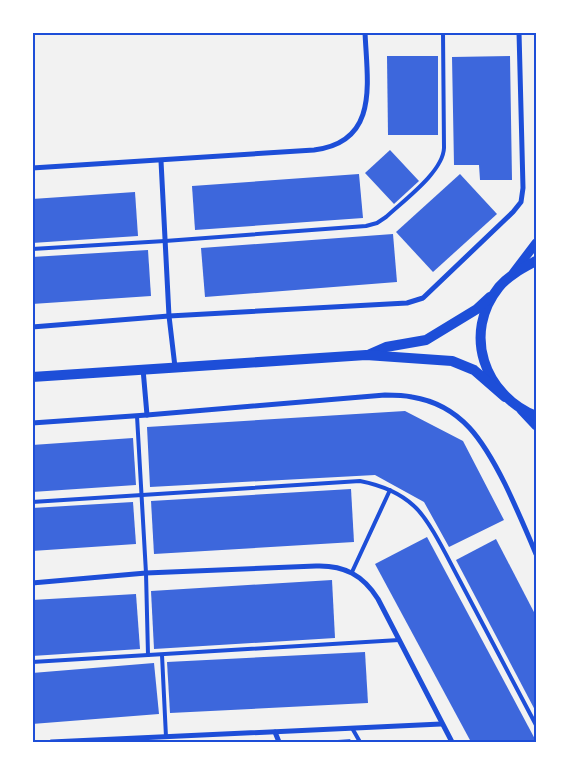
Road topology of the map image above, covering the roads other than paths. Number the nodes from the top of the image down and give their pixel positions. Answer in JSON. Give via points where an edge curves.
{"nodes":[{"id":1,"x":365,"y":32,"type":"edge"},
{"id":2,"x":444,"y":32,"type":"edge"},
{"id":3,"x":519,"y":32,"type":"edge"},
{"id":4,"x":161,"y":161,"type":"junction"},
{"id":5,"x":32,"y":168,"type":"edge"},
{"id":6,"x":165,"y":241,"type":"junction"},
{"id":7,"x":536,"y":243,"type":"edge"},
{"id":8,"x":32,"y":249,"type":"edge"},
{"id":9,"x":536,"y":261,"type":"edge"},
{"id":10,"x":514,"y":272,"type":"junction"},
{"id":11,"x":499,"y":288,"type":"junction"},
{"id":12,"x":170,"y":316,"type":"junction"},
{"id":13,"x":32,"y":327,"type":"edge"},
{"id":14,"x":366,"y":355,"type":"junction"},
{"id":15,"x":174,"y":367,"type":"junction"},
{"id":16,"x":143,"y":369,"type":"junction"},
{"id":17,"x":32,"y":377,"type":"edge"},
{"id":18,"x":505,"y":397,"type":"junction"},
{"id":19,"x":521,"y":410,"type":"junction"},
{"id":20,"x":137,"y":416,"type":"junction"},
{"id":21,"x":147,"y":416,"type":"junction"},
{"id":22,"x":536,"y":416,"type":"edge"},
{"id":23,"x":32,"y":423,"type":"edge"},
{"id":24,"x":536,"y":426,"type":"edge"},
{"id":25,"x":390,"y":490,"type":"junction"},
{"id":26,"x":142,"y":494,"type":"junction"},
{"id":27,"x":32,"y":502,"type":"edge"},
{"id":28,"x":536,"y":554,"type":"edge"},
{"id":29,"x":352,"y":572,"type":"junction"},
{"id":30,"x":146,"y":573,"type":"junction"},
{"id":31,"x":32,"y":583,"type":"edge"},
{"id":32,"x":399,"y":640,"type":"junction"},
{"id":33,"x":148,"y":655,"type":"junction"},
{"id":34,"x":162,"y":655,"type":"junction"},
{"id":35,"x":32,"y":662,"type":"edge"},
{"id":36,"x":441,"y":724,"type":"junction"},
{"id":37,"x":536,"y":725,"type":"edge"},
{"id":38,"x":352,"y":728,"type":"junction"},
{"id":39,"x":275,"y":732,"type":"junction"},
{"id":40,"x":166,"y":737,"type":"junction"},
{"id":41,"x":99,"y":741,"type":"edge"},
{"id":42,"x":51,"y":742,"type":"edge"},
{"id":43,"x":279,"y":742,"type":"edge"},
{"id":44,"x":360,"y":742,"type":"edge"},
{"id":45,"x":452,"y":742,"type":"edge"}],
"edges":[{"from":1,"to":4,"type":"street","via":[[366,107],[358,127],[339,144],[326,149]]},
{"from":2,"to":6,"type":"lane","via":[[444,154],[435,171],[382,220],[366,226]]},
{"from":3,"to":12,"type":"street","via":[[521,202],[428,294],[407,303]]},
{"from":4,"to":5,"type":"street"},
{"from":4,"to":6,"type":"street"},
{"from":6,"to":8,"type":"lane"},
{"from":6,"to":12,"type":"street"},
{"from":7,"to":10,"type":"street"},
{"from":9,"to":10,"type":"main road"},
{"from":10,"to":11,"type":"main road"},
{"from":11,"to":14,"type":"main road","via":[[477,309],[426,340],[386,347]]},
{"from":11,"to":18,"type":"main road","via":[[487,308],[481,332],[482,355],[491,378]]},
{"from":12,"to":13,"type":"street"},
{"from":12,"to":15,"type":"street"},
{"from":14,"to":15,"type":"main road"},
{"from":14,"to":18,"type":"main road","via":[[452,361],[474,370]]},
{"from":15,"to":16,"type":"main road"},
{"from":16,"to":17,"type":"main road"},
{"from":16,"to":21,"type":"street"},
{"from":18,"to":19,"type":"main road"},
{"from":19,"to":22,"type":"main road"},
{"from":19,"to":24,"type":"street"},
{"from":20,"to":21,"type":"street"},
{"from":20,"to":23,"type":"street"},
{"from":20,"to":26,"type":"lane"},
{"from":21,"to":28,"type":"street","via":[[385,395],[427,401],[460,418],[483,443]]},
{"from":25,"to":26,"type":"lane","via":[[360,481]]},
{"from":25,"to":29,"type":"lane"},
{"from":25,"to":37,"type":"lane","via":[[407,500],[422,516]]},
{"from":26,"to":27,"type":"lane"},
{"from":26,"to":30,"type":"lane"},
{"from":29,"to":30,"type":"street","via":[[329,565]]},
{"from":29,"to":32,"type":"street","via":[[371,588]]},
{"from":30,"to":31,"type":"street"},
{"from":30,"to":33,"type":"lane"},
{"from":32,"to":34,"type":"lane"},
{"from":32,"to":36,"type":"street"},
{"from":33,"to":34,"type":"lane"},
{"from":33,"to":35,"type":"lane"},
{"from":34,"to":40,"type":"lane"},
{"from":36,"to":38,"type":"street"},
{"from":36,"to":45,"type":"street"},
{"from":38,"to":39,"type":"street"},
{"from":38,"to":44,"type":"lane"},
{"from":39,"to":40,"type":"street"},
{"from":39,"to":43,"type":"street"},
{"from":40,"to":41,"type":"street"},
{"from":41,"to":42,"type":"street"}]}
